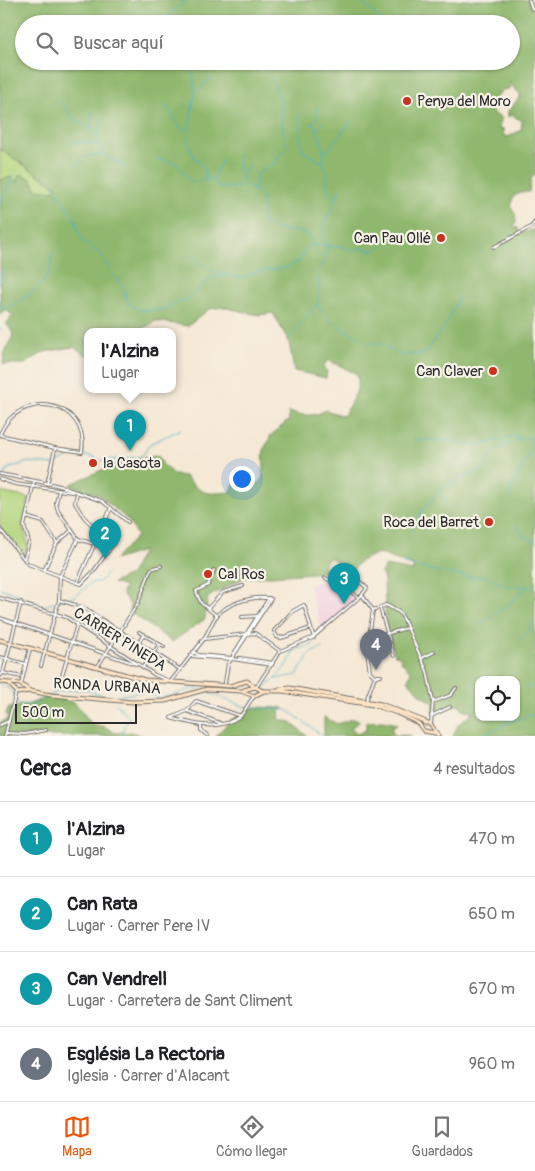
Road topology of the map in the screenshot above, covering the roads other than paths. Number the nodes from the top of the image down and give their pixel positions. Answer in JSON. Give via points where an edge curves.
{"nodes":[{"id":1,"x":529,"y":0,"type":"edge"},
{"id":2,"x":532,"y":8,"type":"dead end"},
{"id":3,"x":535,"y":222,"type":"edge"},
{"id":4,"x":494,"y":247,"type":"dead end"},
{"id":5,"x":0,"y":434,"type":"edge"},
{"id":6,"x":55,"y":448,"type":"junction"},
{"id":7,"x":2,"y":475,"type":"edge"},
{"id":8,"x":1,"y":479,"type":"edge"},
{"id":9,"x":48,"y":480,"type":"junction"},
{"id":10,"x":34,"y":482,"type":"junction"},
{"id":11,"x":47,"y":484,"type":"junction"},
{"id":12,"x":52,"y":484,"type":"junction"},
{"id":13,"x":33,"y":487,"type":"junction"},
{"id":14,"x":59,"y":490,"type":"junction"},
{"id":15,"x":77,"y":492,"type":"junction"},
{"id":16,"x":111,"y":508,"type":"junction"},
{"id":17,"x":26,"y":517,"type":"junction"},
{"id":18,"x":128,"y":522,"type":"dead end"},
{"id":19,"x":0,"y":529,"type":"edge"},
{"id":20,"x":102,"y":529,"type":"junction"},
{"id":21,"x":72,"y":530,"type":"junction"},
{"id":22,"x":78,"y":539,"type":"junction"},
{"id":23,"x":57,"y":543,"type":"junction"},
{"id":24,"x":114,"y":543,"type":"dead end"},
{"id":25,"x":94,"y":544,"type":"junction"},
{"id":26,"x":109,"y":551,"type":"junction"},
{"id":27,"x":24,"y":559,"type":"junction"},
{"id":28,"x":161,"y":566,"type":"dead end"},
{"id":29,"x":44,"y":570,"type":"junction"},
{"id":30,"x":214,"y":570,"type":"dead end"},
{"id":31,"x":352,"y":575,"type":"dead end"},
{"id":32,"x":60,"y":576,"type":"junction"},
{"id":33,"x":325,"y":578,"type":"dead end"},
{"id":34,"x":77,"y":583,"type":"junction"},
{"id":35,"x":243,"y":586,"type":"dead end"},
{"id":36,"x":362,"y":595,"type":"junction"},
{"id":37,"x":0,"y":598,"type":"edge"},
{"id":38,"x":358,"y":598,"type":"junction"},
{"id":39,"x":59,"y":600,"type":"junction"},
{"id":40,"x":21,"y":603,"type":"junction"},
{"id":41,"x":82,"y":607,"type":"junction"},
{"id":42,"x":208,"y":608,"type":"junction"},
{"id":43,"x":380,"y":608,"type":"junction"},
{"id":44,"x":373,"y":610,"type":"junction"},
{"id":45,"x":55,"y":614,"type":"junction"},
{"id":46,"x":217,"y":616,"type":"junction"},
{"id":47,"x":242,"y":617,"type":"dead end"},
{"id":48,"x":259,"y":617,"type":"junction"},
{"id":49,"x":0,"y":618,"type":"edge"},
{"id":50,"x":16,"y":623,"type":"junction"},
{"id":51,"x":77,"y":625,"type":"junction"},
{"id":52,"x":311,"y":628,"type":"junction"},
{"id":53,"x":407,"y":628,"type":"junction"},
{"id":54,"x":120,"y":631,"type":"junction"},
{"id":55,"x":139,"y":632,"type":"dead end"},
{"id":56,"x":387,"y":633,"type":"junction"},
{"id":57,"x":144,"y":634,"type":"junction"},
{"id":58,"x":247,"y":634,"type":"junction"},
{"id":59,"x":50,"y":636,"type":"junction"},
{"id":60,"x":314,"y":638,"type":"junction"},
{"id":61,"x":370,"y":638,"type":"junction"},
{"id":62,"x":204,"y":639,"type":"junction"},
{"id":63,"x":0,"y":640,"type":"edge"},
{"id":64,"x":11,"y":643,"type":"junction"},
{"id":65,"x":72,"y":643,"type":"junction"},
{"id":66,"x":138,"y":643,"type":"junction"},
{"id":67,"x":160,"y":644,"type":"junction"},
{"id":68,"x":111,"y":646,"type":"junction"},
{"id":69,"x":164,"y":647,"type":"dead end"},
{"id":70,"x":30,"y":648,"type":"junction"},
{"id":71,"x":380,"y":650,"type":"dead end"},
{"id":72,"x":280,"y":651,"type":"junction"},
{"id":73,"x":193,"y":652,"type":"junction"},
{"id":74,"x":434,"y":652,"type":"dead end"},
{"id":75,"x":45,"y":653,"type":"junction"},
{"id":76,"x":154,"y":653,"type":"junction"},
{"id":77,"x":368,"y":653,"type":"junction"},
{"id":78,"x":106,"y":654,"type":"junction"},
{"id":79,"x":190,"y":656,"type":"junction"},
{"id":80,"x":394,"y":656,"type":"dead end"},
{"id":81,"x":0,"y":657,"type":"edge"},
{"id":82,"x":7,"y":658,"type":"junction"},
{"id":83,"x":232,"y":658,"type":"junction"},
{"id":84,"x":422,"y":658,"type":"junction"},
{"id":85,"x":67,"y":659,"type":"junction"},
{"id":86,"x":26,"y":664,"type":"junction"},
{"id":87,"x":272,"y":664,"type":"junction"},
{"id":88,"x":41,"y":666,"type":"dead end"},
{"id":89,"x":142,"y":666,"type":"junction"},
{"id":90,"x":97,"y":667,"type":"junction"},
{"id":91,"x":181,"y":670,"type":"junction"},
{"id":92,"x":3,"y":673,"type":"junction"},
{"id":93,"x":0,"y":676,"type":"edge"},
{"id":94,"x":375,"y":676,"type":"junction"},
{"id":95,"x":381,"y":676,"type":"dead end"},
{"id":96,"x":22,"y":677,"type":"junction"},
{"id":97,"x":78,"y":678,"type":"dead end"},
{"id":98,"x":175,"y":678,"type":"junction"},
{"id":99,"x":171,"y":681,"type":"junction"},
{"id":100,"x":0,"y":682,"type":"edge"},
{"id":101,"x":225,"y":682,"type":"dead end"},
{"id":102,"x":176,"y":683,"type":"junction"},
{"id":103,"x":255,"y":687,"type":"junction"},
{"id":104,"x":456,"y":688,"type":"dead end"},
{"id":105,"x":18,"y":690,"type":"junction"},
{"id":106,"x":272,"y":690,"type":"junction"},
{"id":107,"x":241,"y":691,"type":"junction"},
{"id":108,"x":264,"y":692,"type":"junction"},
{"id":109,"x":253,"y":695,"type":"junction"},
{"id":110,"x":366,"y":701,"type":"junction"},
{"id":111,"x":433,"y":702,"type":"junction"},
{"id":112,"x":450,"y":707,"type":"dead end"},
{"id":113,"x":187,"y":711,"type":"junction"},
{"id":114,"x":241,"y":716,"type":"junction"},
{"id":115,"x":431,"y":717,"type":"junction"},
{"id":116,"x":9,"y":721,"type":"junction"},
{"id":117,"x":222,"y":724,"type":"junction"},
{"id":118,"x":0,"y":725,"type":"edge"},
{"id":119,"x":427,"y":725,"type":"junction"},
{"id":120,"x":201,"y":726,"type":"junction"},
{"id":121,"x":46,"y":730,"type":"dead end"},
{"id":122,"x":436,"y":734,"type":"edge"},
{"id":123,"x":5,"y":735,"type":"edge"},
{"id":124,"x":208,"y":736,"type":"edge"}],
"edges":[{"from":1,"to":2,"type":"street"},
{"from":3,"to":4,"type":"street","via":[[530,228]]},
{"from":5,"to":6,"type":"street"},
{"from":5,"to":6,"type":"street","via":[[5,423],[23,409],[32,405],[52,405],[66,412],[76,423],[83,442],[82,452]]},
{"from":6,"to":9,"type":"street"},
{"from":7,"to":10,"type":"street"},
{"from":8,"to":13,"type":"street"},
{"from":9,"to":11,"type":"street"},
{"from":9,"to":12,"type":"street"},
{"from":10,"to":11,"type":"street"},
{"from":10,"to":13,"type":"street"},
{"from":11,"to":12,"type":"street"},
{"from":12,"to":15,"type":"street"},
{"from":13,"to":14,"type":"street"},
{"from":13,"to":17,"type":"street"},
{"from":14,"to":15,"type":"street"},
{"from":14,"to":21,"type":"street","via":[[57,509]]},
{"from":15,"to":16,"type":"street","via":[[102,501]]},
{"from":15,"to":20,"type":"street","via":[[75,503],[80,512],[89,524]]},
{"from":16,"to":18,"type":"street"},
{"from":16,"to":20,"type":"street"},
{"from":17,"to":23,"type":"street","via":[[43,522]]},
{"from":17,"to":27,"type":"street","via":[[24,526],[30,542]]},
{"from":19,"to":27,"type":"street"},
{"from":20,"to":25,"type":"street"},
{"from":21,"to":22,"type":"street"},
{"from":21,"to":23,"type":"street"},
{"from":22,"to":25,"type":"street"},
{"from":22,"to":32,"type":"street"},
{"from":23,"to":29,"type":"street"},
{"from":24,"to":26,"type":"street"},
{"from":25,"to":26,"type":"street"},
{"from":25,"to":34,"type":"street"},
{"from":26,"to":34,"type":"street","via":[[81,584]]},
{"from":27,"to":29,"type":"street"},
{"from":28,"to":54,"type":"street","via":[[150,569],[138,603]]},
{"from":29,"to":32,"type":"street"},
{"from":30,"to":42,"type":"street","via":[[208,585],[196,591],[201,603]]},
{"from":31,"to":36,"type":"street","via":[[367,588]]},
{"from":32,"to":34,"type":"street"},
{"from":32,"to":39,"type":"street"},
{"from":33,"to":38,"type":"street"},
{"from":35,"to":42,"type":"street","via":[[222,592]]},
{"from":36,"to":38,"type":"street"},
{"from":36,"to":44,"type":"street"},
{"from":37,"to":40,"type":"street","name":"CARRER PINEDA"},
{"from":38,"to":60,"type":"street"},
{"from":39,"to":41,"type":"street"},
{"from":39,"to":45,"type":"street"},
{"from":40,"to":45,"type":"street","name":"CARRER PINEDA"},
{"from":40,"to":50,"type":"street"},
{"from":41,"to":51,"type":"street"},
{"from":41,"to":54,"type":"street"},
{"from":42,"to":46,"type":"street"},
{"from":43,"to":44,"type":"street"},
{"from":43,"to":53,"type":"street","via":[[386,605],[399,612]]},
{"from":43,"to":56,"type":"street"},
{"from":44,"to":61,"type":"street"},
{"from":45,"to":51,"type":"street","name":"CARRER PINEDA"},
{"from":45,"to":59,"type":"street"},
{"from":46,"to":48,"type":"street","via":[[230,606],[252,598],[270,599]]},
{"from":46,"to":62,"type":"street","name":"CARRER PINEDA"},
{"from":47,"to":48,"type":"street"},
{"from":48,"to":58,"type":"street"},
{"from":49,"to":50,"type":"street"},
{"from":50,"to":59,"type":"street"},
{"from":50,"to":64,"type":"street"},
{"from":51,"to":65,"type":"street"},
{"from":51,"to":68,"type":"street","name":"CARRER PINEDA"},
{"from":52,"to":52,"type":"street","via":[[281,638],[274,634],[275,627],[304,605]]},
{"from":52,"to":60,"type":"street"},
{"from":53,"to":56,"type":"street"},
{"from":53,"to":84,"type":"street"},
{"from":54,"to":66,"type":"street"},
{"from":54,"to":68,"type":"street"},
{"from":55,"to":57,"type":"street"},
{"from":56,"to":61,"type":"street"},
{"from":56,"to":80,"type":"street"},
{"from":57,"to":66,"type":"street"},
{"from":57,"to":67,"type":"street"},
{"from":58,"to":62,"type":"street"},
{"from":58,"to":72,"type":"street","via":[[259,635]]},
{"from":58,"to":83,"type":"street"},
{"from":59,"to":65,"type":"street"},
{"from":59,"to":75,"type":"street"},
{"from":60,"to":72,"type":"street"},
{"from":61,"to":77,"type":"street"},
{"from":62,"to":73,"type":"street","name":"CARRER PINEDA"},
{"from":63,"to":64,"type":"main road"},
{"from":64,"to":70,"type":"main road"},
{"from":64,"to":82,"type":"street"},
{"from":65,"to":78,"type":"street"},
{"from":65,"to":85,"type":"street"},
{"from":66,"to":76,"type":"street"},
{"from":67,"to":69,"type":"street"},
{"from":67,"to":76,"type":"street"},
{"from":68,"to":78,"type":"street"},
{"from":68,"to":89,"type":"street","name":"CARRER PINEDA"},
{"from":70,"to":75,"type":"main road"},
{"from":70,"to":86,"type":"street"},
{"from":71,"to":77,"type":"street"},
{"from":72,"to":87,"type":"street"},
{"from":73,"to":79,"type":"street","name":"CARRER PINEDA"},
{"from":73,"to":83,"type":"street"},
{"from":74,"to":84,"type":"street"},
{"from":75,"to":85,"type":"main road"},
{"from":75,"to":88,"type":"street"},
{"from":76,"to":89,"type":"street"},
{"from":76,"to":91,"type":"street"},
{"from":77,"to":94,"type":"street","via":[[370,672]]},
{"from":78,"to":89,"type":"street"},
{"from":78,"to":90,"type":"street"},
{"from":79,"to":83,"type":"street"},
{"from":79,"to":91,"type":"street","name":"CARRER PINEDA"},
{"from":81,"to":82,"type":"street"},
{"from":82,"to":86,"type":"street"},
{"from":82,"to":92,"type":"street"},
{"from":83,"to":87,"type":"street"},
{"from":83,"to":101,"type":"street"},
{"from":84,"to":111,"type":"street","via":[[428,671]]},
{"from":85,"to":90,"type":"main road"},
{"from":85,"to":97,"type":"street","via":[[61,679],[76,684]]},
{"from":86,"to":96,"type":"street"},
{"from":87,"to":103,"type":"street"},
{"from":89,"to":99,"type":"street","name":"CARRER PINEDA"},
{"from":90,"to":102,"type":"main road","via":[[136,678]]},
{"from":91,"to":98,"type":"street","name":"CARRER PINEDA"},
{"from":92,"to":93,"type":"street"},
{"from":92,"to":96,"type":"street"},
{"from":94,"to":95,"type":"street"},
{"from":94,"to":110,"type":"street"},
{"from":96,"to":105,"type":"street"},
{"from":98,"to":99,"type":"street","name":"CARRER PINEDA"},
{"from":98,"to":102,"type":"street"},
{"from":99,"to":102,"type":"street","name":"CARRER PINEDA"},
{"from":100,"to":105,"type":"main road"},
{"from":102,"to":103,"type":"main road","via":[[230,686],[246,681]]},
{"from":103,"to":107,"type":"main road","name":"RONDA URBANA"},
{"from":103,"to":108,"type":"main road"},
{"from":103,"to":109,"type":"main road"},
{"from":103,"to":109,"type":"main road"},
{"from":104,"to":111,"type":"street","via":[[451,695]]},
{"from":105,"to":107,"type":"main road","name":"RONDA URBANA","via":[[153,703],[204,689]]},
{"from":105,"to":116,"type":"street"},
{"from":106,"to":108,"type":"main road"},
{"from":106,"to":110,"type":"main road","via":[[290,688]]},
{"from":106,"to":119,"type":"main road","via":[[383,708]]},
{"from":107,"to":109,"type":"main road","name":"RONDA URBANA"},
{"from":108,"to":109,"type":"main road"},
{"from":109,"to":114,"type":"street"},
{"from":110,"to":119,"type":"main road","via":[[393,708]]},
{"from":111,"to":115,"type":"street"},
{"from":112,"to":115,"type":"street"},
{"from":113,"to":114,"type":"street","via":[[196,700]]},
{"from":113,"to":117,"type":"street"},
{"from":113,"to":120,"type":"street","via":[[171,718]]},
{"from":114,"to":117,"type":"street"},
{"from":115,"to":119,"type":"street"},
{"from":116,"to":118,"type":"street"},
{"from":116,"to":123,"type":"street"},
{"from":117,"to":120,"type":"street"},
{"from":119,"to":122,"type":"main road"},
{"from":120,"to":124,"type":"street"},
{"from":121,"to":123,"type":"street"}]}
